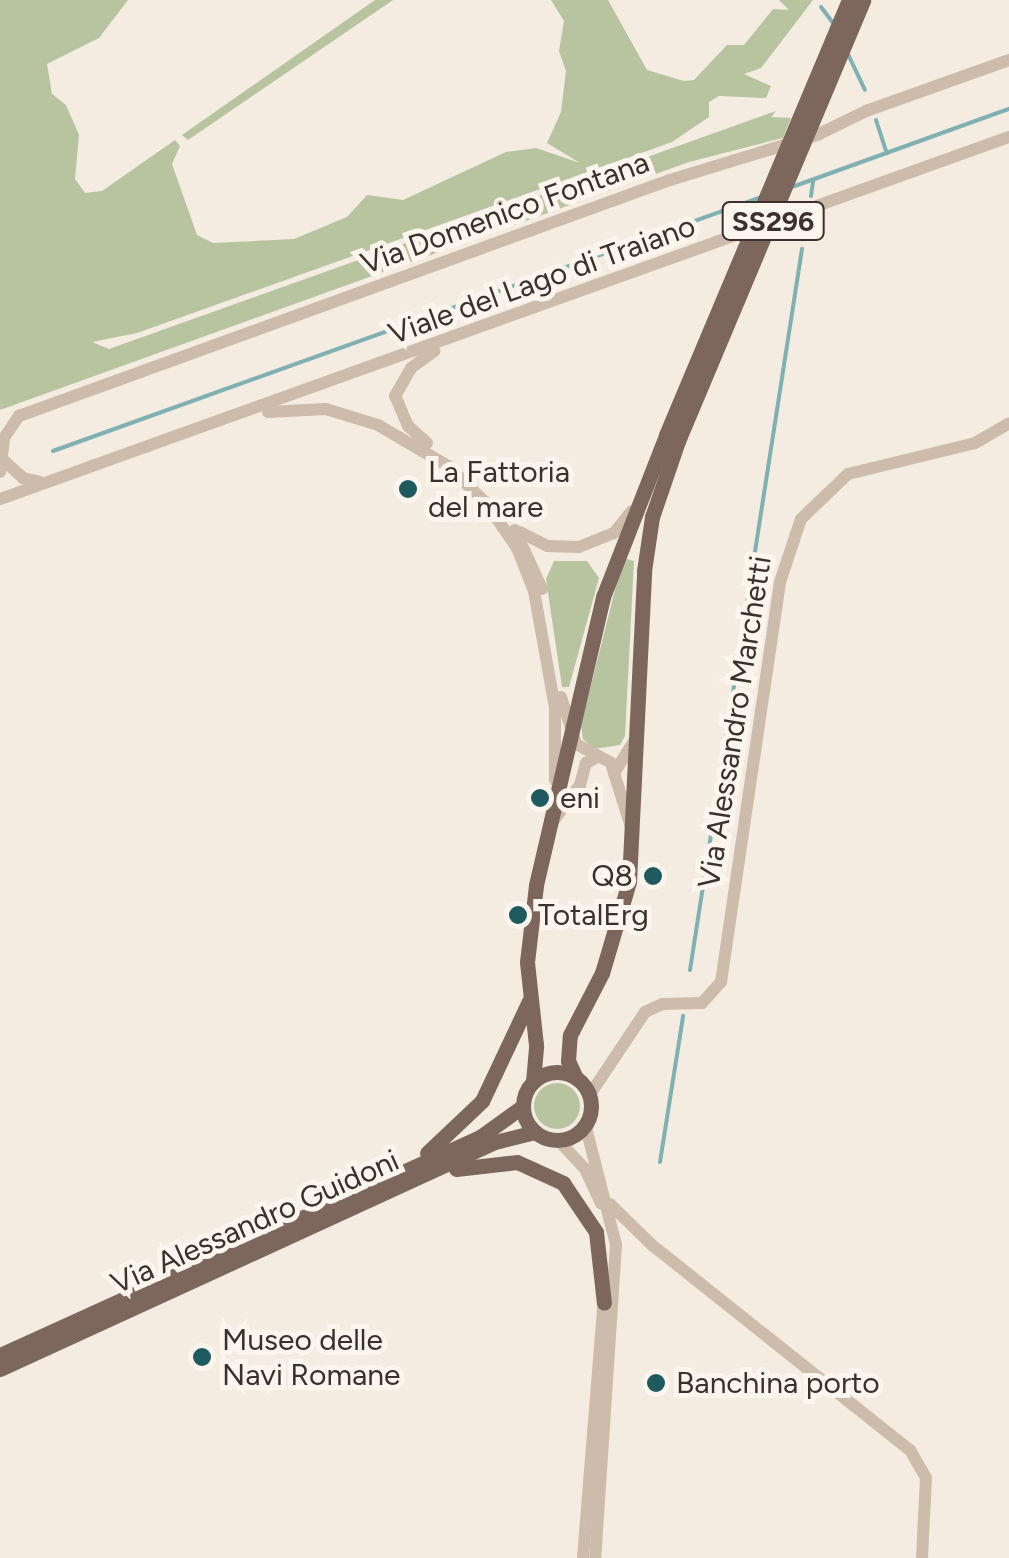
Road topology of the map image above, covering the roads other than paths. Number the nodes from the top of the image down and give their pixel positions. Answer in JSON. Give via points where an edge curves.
{"nodes":[{"id":1,"x":849,"y":0,"type":"edge"},
{"id":2,"x":863,"y":0,"type":"edge"},
{"id":3,"x":1009,"y":60,"type":"edge"},
{"id":4,"x":1009,"y":137,"type":"edge"},
{"id":5,"x":462,"y":336,"type":"junction"},
{"id":6,"x":395,"y":396,"type":"junction"},
{"id":7,"x":227,"y":419,"type":"junction"},
{"id":8,"x":367,"y":421,"type":"junction"},
{"id":9,"x":1009,"y":423,"type":"edge"},
{"id":10,"x":672,"y":438,"type":"junction"},
{"id":11,"x":1,"y":465,"type":"edge"},
{"id":12,"x":47,"y":482,"type":"junction"},
{"id":13,"x":640,"y":495,"type":"junction"},
{"id":14,"x":0,"y":499,"type":"edge"},
{"id":15,"x":511,"y":523,"type":"junction"},
{"id":16,"x":572,"y":730,"type":"junction"},
{"id":17,"x":637,"y":734,"type":"junction"},
{"id":18,"x":594,"y":758,"type":"junction"},
{"id":19,"x":614,"y":773,"type":"junction"},
{"id":20,"x":547,"y":837,"type":"junction"},
{"id":21,"x":634,"y":840,"type":"junction"},
{"id":22,"x":531,"y":996,"type":"junction"},
{"id":23,"x":576,"y":1078,"type":"junction"},
{"id":24,"x":532,"y":1082,"type":"junction"},
{"id":25,"x":590,"y":1096,"type":"junction"},
{"id":26,"x":523,"y":1106,"type":"junction"},
{"id":27,"x":585,"y":1124,"type":"junction"},
{"id":28,"x":536,"y":1132,"type":"junction"},
{"id":29,"x":558,"y":1140,"type":"junction"},
{"id":30,"x":381,"y":1187,"type":"junction"},
{"id":31,"x":610,"y":1204,"type":"junction"},
{"id":32,"x":616,"y":1245,"type":"junction"},
{"id":33,"x":652,"y":1245,"type":"junction"},
{"id":34,"x":604,"y":1304,"type":"junction"},
{"id":35,"x":0,"y":1356,"type":"edge"},
{"id":36,"x":0,"y":1369,"type":"edge"},
{"id":37,"x":583,"y":1558,"type":"edge"},
{"id":38,"x":595,"y":1558,"type":"edge"},
{"id":39,"x":922,"y":1558,"type":"edge"}],
"edges":[{"from":1,"to":10,"type":"main road","number":"SS296","bridge":true},
{"from":2,"to":10,"type":"main road","number":"SS296","bridge":true},
{"from":3,"to":11,"type":"street","name":"Via Domenico Fontana","via":[[866,111],[817,136],[670,180],[19,416],[4,438]]},
{"from":4,"to":5,"type":"street","name":"Viale del Lago di Traiano"},
{"from":5,"to":6,"type":"street","via":[[411,368]]},
{"from":5,"to":7,"type":"street","name":"Viale del Lago di Traiano"},
{"from":6,"to":8,"type":"street","via":[[384,414]]},
{"from":6,"to":15,"type":"street","via":[[416,434],[465,471]]},
{"from":7,"to":8,"type":"street","via":[[298,407]]},
{"from":7,"to":12,"type":"street","name":"Viale del Lago di Traiano"},
{"from":8,"to":20,"type":"street","via":[[461,476],[496,516],[526,567],[555,708]]},
{"from":9,"to":25,"type":"street","name":"Via Alessandro Marchetti","via":[[975,443],[859,470],[807,510],[782,571],[720,986],[702,1003],[666,1003],[644,1012]]},
{"from":10,"to":13,"type":"main road","number":"SS296"},
{"from":10,"to":17,"type":"main road","number":"SS296","via":[[647,544]]},
{"from":11,"to":12,"type":"street"},
{"from":12,"to":14,"type":"street","name":"Viale del Lago di Traiano"},
{"from":13,"to":15,"type":"street","via":[[614,532],[579,547],[536,542]]},
{"from":13,"to":16,"type":"main road","number":"SS296","via":[[603,597]]},
{"from":15,"to":16,"type":"street","via":[[538,577]]},
{"from":16,"to":18,"type":"street"},
{"from":16,"to":20,"type":"main road"},
{"from":17,"to":19,"type":"street"},
{"from":17,"to":21,"type":"main road"},
{"from":18,"to":19,"type":"street","via":[[611,763]]},
{"from":18,"to":20,"type":"street"},
{"from":19,"to":21,"type":"street"},
{"from":20,"to":22,"type":"main road","via":[[528,937]]},
{"from":21,"to":23,"type":"main road","via":[[617,932],[570,1034],[568,1061]]},
{"from":22,"to":24,"type":"main road"},
{"from":22,"to":30,"type":"main road","via":[[472,1114]]},
{"from":23,"to":24,"type":"main road","via":[[554,1072]]},
{"from":23,"to":25,"type":"main road"},
{"from":24,"to":26,"type":"main road"},
{"from":25,"to":27,"type":"main road"},
{"from":26,"to":28,"type":"main road"},
{"from":26,"to":30,"type":"main road","name":"Via Alessandro Guidoni","via":[[490,1132]]},
{"from":27,"to":29,"type":"main road"},
{"from":27,"to":31,"type":"street"},
{"from":28,"to":29,"type":"main road"},
{"from":28,"to":30,"type":"main road","name":"Via Alessandro Guidoni"},
{"from":29,"to":34,"type":"street","via":[[576,1156],[603,1208]]},
{"from":30,"to":34,"type":"main road","via":[[475,1162],[518,1162],[543,1170],[577,1198],[596,1232]]},
{"from":30,"to":35,"type":"main road","name":"Via Alessandro Guidoni"},
{"from":30,"to":36,"type":"main road","name":"Via Alessandro Guidoni"},
{"from":31,"to":32,"type":"street"},
{"from":31,"to":33,"type":"street"},
{"from":32,"to":33,"type":"street","via":[[628,1237]]},
{"from":32,"to":38,"type":"street"},
{"from":33,"to":39,"type":"street","via":[[922,1464]]},
{"from":34,"to":37,"type":"street"}]}
